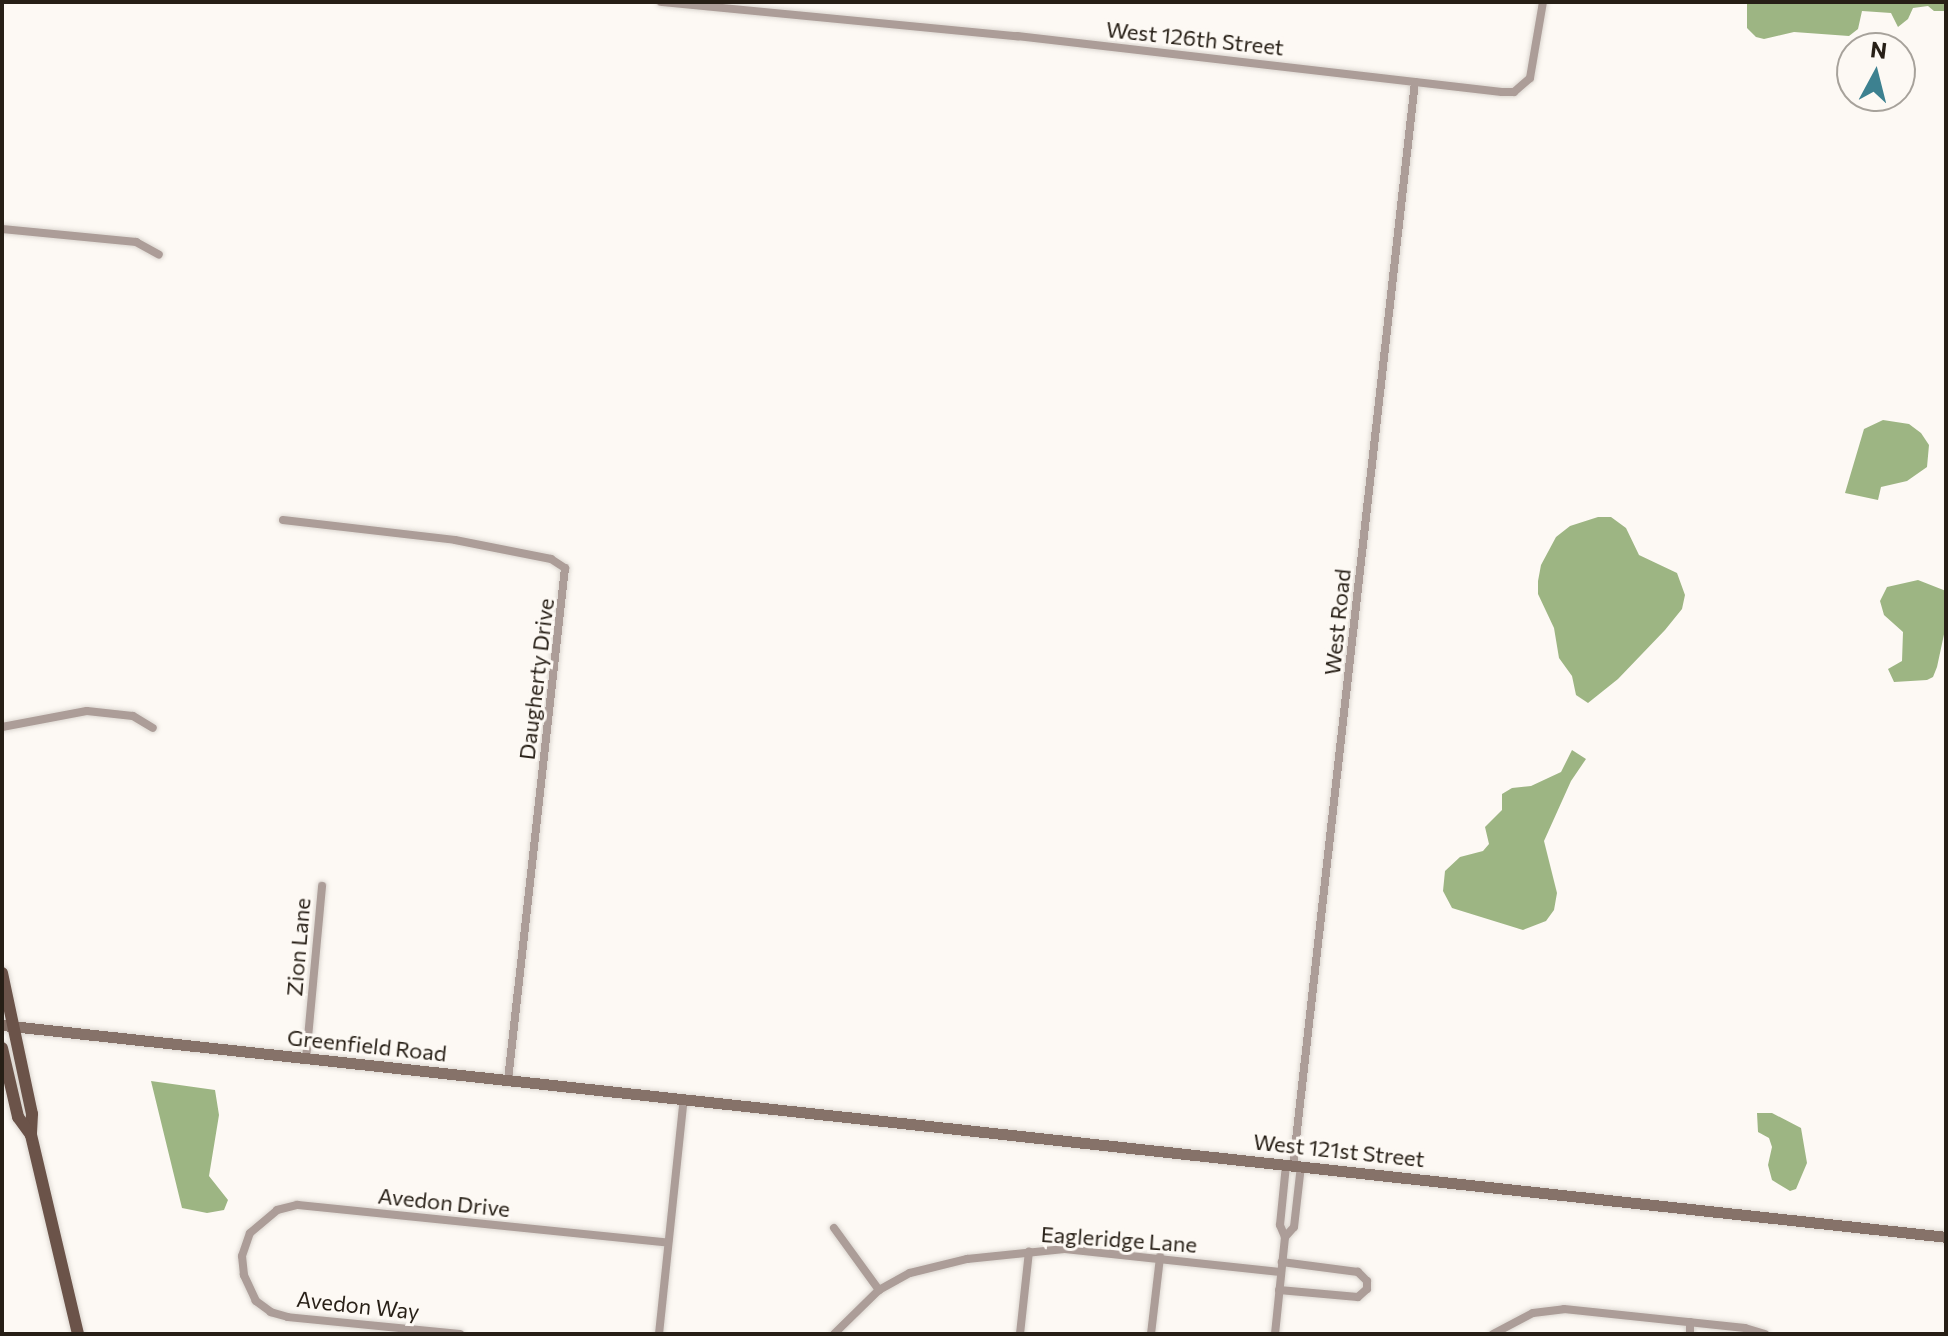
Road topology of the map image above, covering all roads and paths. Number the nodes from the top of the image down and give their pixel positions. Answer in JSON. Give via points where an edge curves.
{"nodes":[{"id":1,"x":661,"y":2,"type":"edge"},
{"id":2,"x":1543,"y":2,"type":"edge"},
{"id":3,"x":1415,"y":82,"type":"junction"},
{"id":4,"x":2,"y":229,"type":"edge"},
{"id":5,"x":159,"y":255,"type":"dead end"},
{"id":6,"x":283,"y":520,"type":"dead end"},
{"id":7,"x":2,"y":727,"type":"edge"},
{"id":8,"x":153,"y":728,"type":"dead end"},
{"id":9,"x":322,"y":886,"type":"dead end"},
{"id":10,"x":2,"y":973,"type":"edge"},
{"id":11,"x":8,"y":1026,"type":"edge"},
{"id":12,"x":2,"y":1048,"type":"edge"},
{"id":13,"x":306,"y":1059,"type":"junction"},
{"id":14,"x":508,"y":1080,"type":"junction"},
{"id":15,"x":684,"y":1098,"type":"junction"},
{"id":16,"x":727,"y":1103,"type":"joint"},
{"id":17,"x":31,"y":1135,"type":"junction"},
{"id":18,"x":1293,"y":1166,"type":"junction"},
{"id":19,"x":834,"y":1228,"type":"dead end"},
{"id":20,"x":1285,"y":1237,"type":"junction"},
{"id":21,"x":1946,"y":1237,"type":"edge"},
{"id":22,"x":668,"y":1243,"type":"junction"},
{"id":23,"x":1029,"y":1251,"type":"junction"},
{"id":24,"x":242,"y":1256,"type":"joint"},
{"id":25,"x":1160,"y":1257,"type":"junction"},
{"id":26,"x":1282,"y":1267,"type":"junction"},
{"id":27,"x":879,"y":1290,"type":"junction"},
{"id":28,"x":1279,"y":1290,"type":"junction"},
{"id":29,"x":1690,"y":1322,"type":"junction"},
{"id":30,"x":78,"y":1334,"type":"edge"},
{"id":31,"x":460,"y":1334,"type":"edge"},
{"id":32,"x":659,"y":1334,"type":"edge"},
{"id":33,"x":834,"y":1334,"type":"edge"},
{"id":34,"x":1020,"y":1334,"type":"edge"},
{"id":35,"x":1151,"y":1334,"type":"edge"},
{"id":36,"x":1275,"y":1334,"type":"edge"},
{"id":37,"x":1493,"y":1334,"type":"edge"},
{"id":38,"x":1690,"y":1334,"type":"edge"},
{"id":39,"x":1765,"y":1334,"type":"edge"}],
"edges":[{"from":1,"to":3,"type":"street","name":"West 126th Street"},
{"from":2,"to":3,"type":"street","name":"West 126th Street","via":[[1532,72],[1523,87],[1502,92]]},
{"from":3,"to":18,"type":"street","name":"West Road"},
{"from":4,"to":5,"type":"street","via":[[136,242]]},
{"from":6,"to":14,"type":"street","name":"Daugherty Drive","via":[[455,540],[563,565]]},
{"from":7,"to":8,"type":"street","via":[[87,711],[133,716]]},
{"from":9,"to":13,"type":"street","name":"Zion Lane"},
{"from":10,"to":11,"type":"main road"},
{"from":11,"to":13,"type":"street","name":"Greenfield Road"},
{"from":11,"to":17,"type":"main road","via":[[32,1114]]},
{"from":12,"to":17,"type":"main road","via":[[18,1117]]},
{"from":13,"to":14,"type":"street","name":"Greenfield Road"},
{"from":14,"to":15,"type":"street","name":"Greenfield Road"},
{"from":15,"to":16,"type":"street","name":"Greenfield Road"},
{"from":15,"to":22,"type":"street"},
{"from":16,"to":18,"type":"street","name":"West 121st Street"},
{"from":17,"to":30,"type":"main road"},
{"from":18,"to":20,"type":"street","name":"West Road","via":[[1280,1225]]},
{"from":18,"to":20,"type":"street","name":"West Road","via":[[1294,1227]]},
{"from":18,"to":21,"type":"street","name":"West 121st Street"},
{"from":19,"to":27,"type":"street"},
{"from":20,"to":26,"type":"street","name":"West Road"},
{"from":22,"to":24,"type":"street","name":"Avedon Drive","via":[[297,1205],[262,1220],[250,1233]]},
{"from":22,"to":32,"type":"street"},
{"from":23,"to":25,"type":"street","name":"Eagleridge Lane"},
{"from":23,"to":27,"type":"street","name":"Eagleridge Lane","via":[[937,1264]]},
{"from":23,"to":34,"type":"street"},
{"from":24,"to":31,"type":"street","name":"Avedon Way","via":[[249,1290],[271,1312]]},
{"from":25,"to":26,"type":"street","name":"Eagleridge Lane"},
{"from":25,"to":35,"type":"street"},
{"from":26,"to":28,"type":"street","name":"West Road"},
{"from":26,"to":28,"type":"street","name":"Eagleridge Lane","via":[[1358,1272],[1367,1289],[1358,1297]]},
{"from":27,"to":33,"type":"street","name":"Eagleridge Lane"},
{"from":28,"to":36,"type":"street","name":"West Road"},
{"from":29,"to":37,"type":"street","via":[[1564,1309],[1533,1313]]},
{"from":29,"to":38,"type":"street"},
{"from":29,"to":39,"type":"street"}]}
